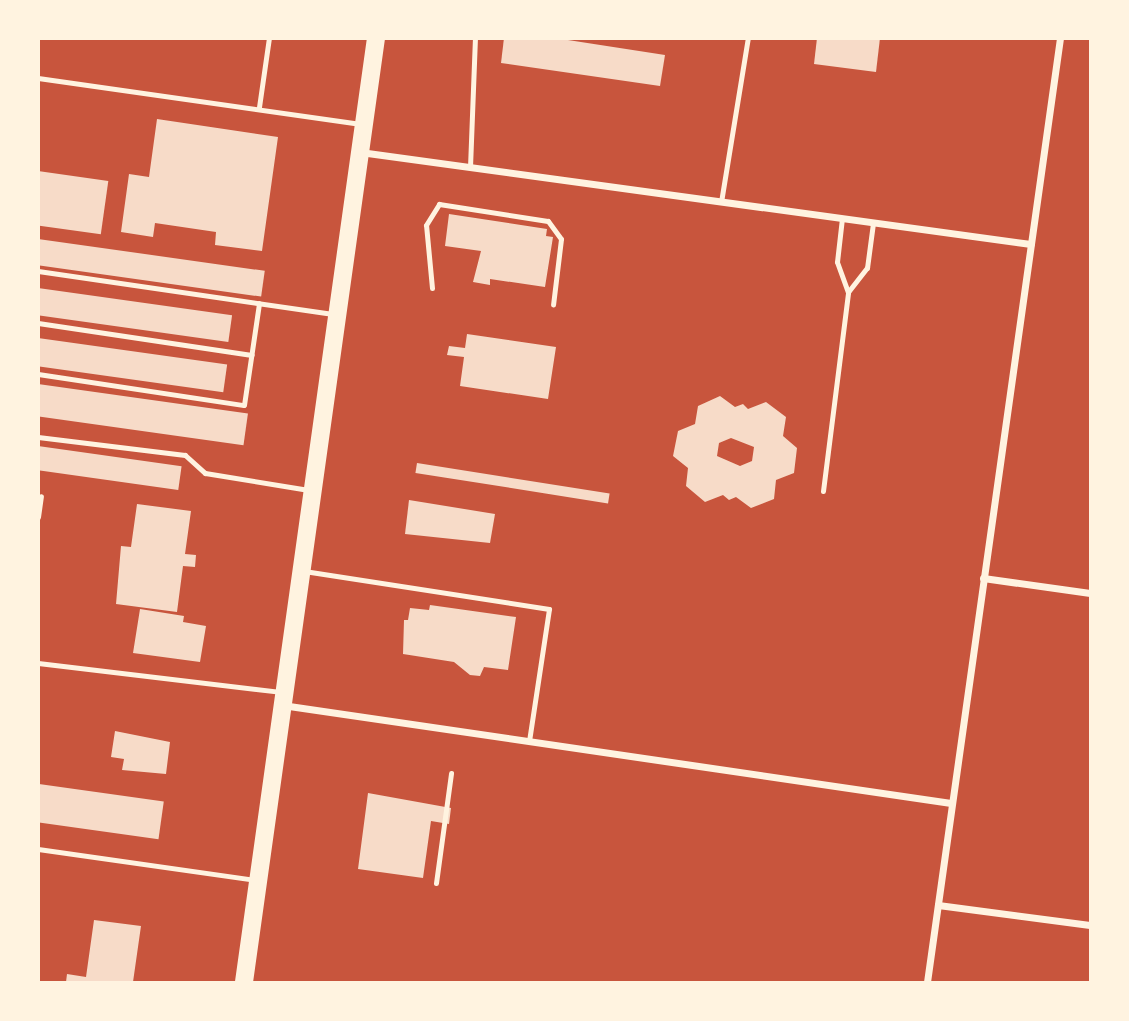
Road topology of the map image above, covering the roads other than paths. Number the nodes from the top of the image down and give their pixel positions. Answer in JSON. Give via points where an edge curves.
{"nodes":[{"id":1,"x":268,"y":38,"type":"edge"},
{"id":2,"x":376,"y":38,"type":"edge"},
{"id":3,"x":475,"y":38,"type":"edge"},
{"id":4,"x":748,"y":38,"type":"edge"},
{"id":5,"x":1059,"y":38,"type":"edge"},
{"id":6,"x":38,"y":78,"type":"edge"},
{"id":7,"x":259,"y":107,"type":"junction"},
{"id":8,"x":364,"y":124,"type":"junction"},
{"id":9,"x":360,"y":152,"type":"junction"},
{"id":10,"x":470,"y":167,"type":"junction"},
{"id":11,"x":721,"y":202,"type":"junction"},
{"id":12,"x":842,"y":218,"type":"junction"},
{"id":13,"x":873,"y":223,"type":"junction"},
{"id":14,"x":1031,"y":244,"type":"junction"},
{"id":15,"x":38,"y":271,"type":"edge"},
{"id":16,"x":432,"y":288,"type":"dead end"},
{"id":17,"x":848,"y":292,"type":"junction"},
{"id":18,"x":259,"y":303,"type":"junction"},
{"id":19,"x":553,"y":305,"type":"dead end"},
{"id":20,"x":337,"y":315,"type":"junction"},
{"id":21,"x":38,"y":323,"type":"edge"},
{"id":22,"x":252,"y":355,"type":"junction"},
{"id":23,"x":38,"y":374,"type":"edge"},
{"id":24,"x":38,"y":437,"type":"edge"},
{"id":25,"x":312,"y":490,"type":"junction"},
{"id":26,"x":823,"y":491,"type":"dead end"},
{"id":27,"x":41,"y":496,"type":"dead end"},
{"id":28,"x":38,"y":517,"type":"edge"},
{"id":29,"x":301,"y":570,"type":"junction"},
{"id":30,"x":983,"y":578,"type":"junction"},
{"id":31,"x":1090,"y":593,"type":"edge"},
{"id":32,"x":38,"y":663,"type":"edge"},
{"id":33,"x":282,"y":699,"type":"junction"},
{"id":34,"x":529,"y":742,"type":"junction"},
{"id":35,"x":451,"y":773,"type":"dead end"},
{"id":36,"x":951,"y":803,"type":"junction"},
{"id":37,"x":38,"y":849,"type":"edge"},
{"id":38,"x":258,"y":880,"type":"junction"},
{"id":39,"x":436,"y":883,"type":"dead end"},
{"id":40,"x":939,"y":905,"type":"junction"},
{"id":41,"x":1090,"y":925,"type":"edge"},
{"id":42,"x":244,"y":982,"type":"edge"},
{"id":43,"x":927,"y":982,"type":"edge"}],
"edges":[{"from":1,"to":7,"type":"lane"},
{"from":2,"to":8,"type":"main road"},
{"from":3,"to":10,"type":"lane"},
{"from":4,"to":11,"type":"lane"},
{"from":5,"to":14,"type":"street"},
{"from":6,"to":7,"type":"lane"},
{"from":7,"to":8,"type":"lane"},
{"from":8,"to":9,"type":"main road"},
{"from":9,"to":10,"type":"street"},
{"from":9,"to":20,"type":"main road"},
{"from":10,"to":11,"type":"street"},
{"from":11,"to":12,"type":"street"},
{"from":12,"to":13,"type":"street"},
{"from":12,"to":17,"type":"lane","via":[[837,262]]},
{"from":13,"to":14,"type":"street"},
{"from":13,"to":17,"type":"lane","via":[[867,268]]},
{"from":14,"to":30,"type":"street"},
{"from":15,"to":18,"type":"lane"},
{"from":16,"to":19,"type":"lane","via":[[426,225],[439,204],[548,221],[561,239]]},
{"from":17,"to":26,"type":"lane"},
{"from":18,"to":20,"type":"lane"},
{"from":18,"to":22,"type":"lane"},
{"from":20,"to":25,"type":"main road"},
{"from":21,"to":22,"type":"lane"},
{"from":22,"to":23,"type":"lane","via":[[244,405]]},
{"from":24,"to":25,"type":"lane","via":[[185,455],[205,473]]},
{"from":25,"to":29,"type":"main road"},
{"from":27,"to":28,"type":"lane"},
{"from":29,"to":33,"type":"main road"},
{"from":29,"to":34,"type":"lane","via":[[549,609]]},
{"from":30,"to":31,"type":"street"},
{"from":30,"to":36,"type":"street"},
{"from":32,"to":33,"type":"lane"},
{"from":33,"to":34,"type":"street"},
{"from":33,"to":38,"type":"main road"},
{"from":34,"to":36,"type":"street"},
{"from":35,"to":39,"type":"lane"},
{"from":36,"to":40,"type":"street"},
{"from":37,"to":38,"type":"lane"},
{"from":38,"to":42,"type":"main road"},
{"from":40,"to":41,"type":"street"},
{"from":40,"to":43,"type":"street"}]}
